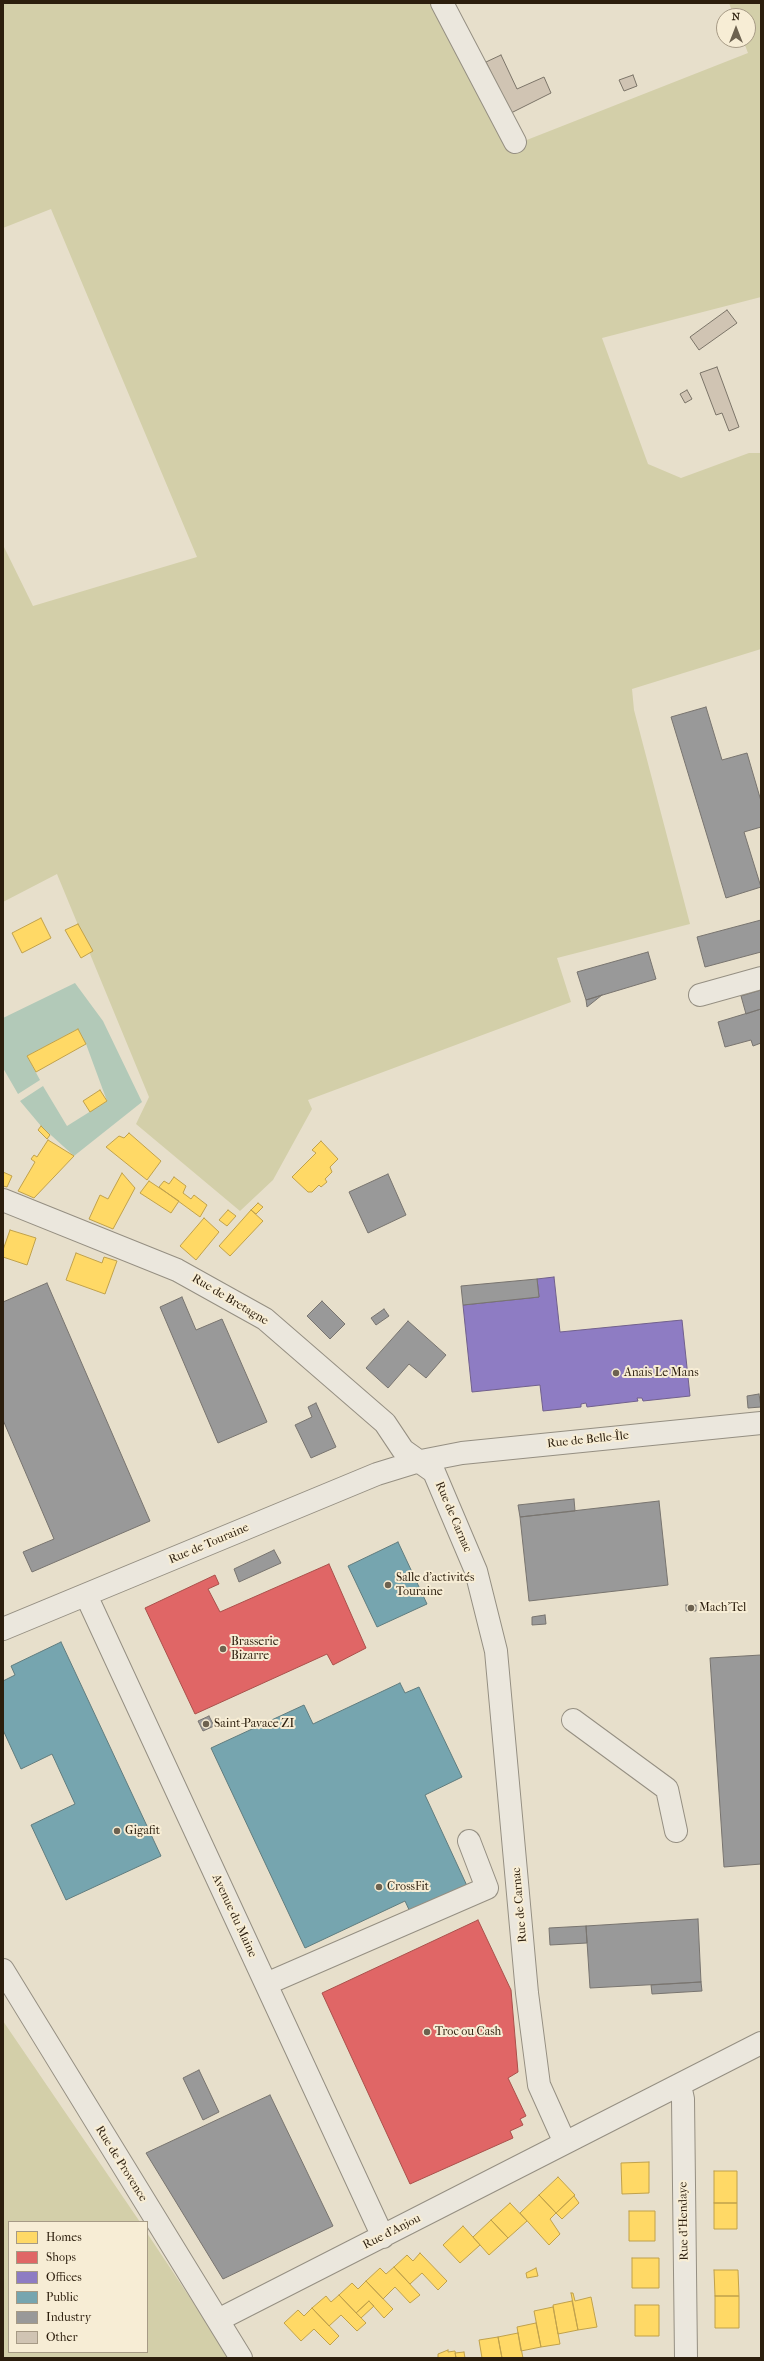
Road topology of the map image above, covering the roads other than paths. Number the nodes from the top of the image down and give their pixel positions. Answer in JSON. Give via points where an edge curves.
{"nodes":[{"id":1,"x":442,"y":3,"type":"edge"},
{"id":2,"x":515,"y":142,"type":"dead end"},
{"id":3,"x":761,"y":978,"type":"edge"},
{"id":4,"x":700,"y":995,"type":"dead end"},
{"id":5,"x":3,"y":1200,"type":"edge"},
{"id":6,"x":761,"y":1423,"type":"edge"},
{"id":7,"x":416,"y":1462,"type":"junction"},
{"id":8,"x":86,"y":1595,"type":"junction"},
{"id":9,"x":3,"y":1629,"type":"edge"},
{"id":10,"x":573,"y":1720,"type":"dead end"},
{"id":11,"x":676,"y":1832,"type":"dead end"},
{"id":12,"x":469,"y":1841,"type":"dead end"},
{"id":13,"x":3,"y":1970,"type":"edge"},
{"id":14,"x":266,"y":1984,"type":"junction"},
{"id":15,"x":761,"y":2043,"type":"edge"},
{"id":16,"x":680,"y":2085,"type":"junction"},
{"id":17,"x":565,"y":2143,"type":"junction"},
{"id":18,"x":383,"y":2237,"type":"junction"},
{"id":19,"x":218,"y":2320,"type":"junction"},
{"id":20,"x":241,"y":2358,"type":"edge"},
{"id":21,"x":686,"y":2358,"type":"edge"}],
"edges":[{"from":1,"to":2,"type":"street"},
{"from":3,"to":4,"type":"street"},
{"from":5,"to":7,"type":"street","name":"Rue de Bretagne","via":[[177,1270],[265,1319],[385,1423],[403,1450]]},
{"from":6,"to":7,"type":"street","name":"Rue de Belle-Île","via":[[462,1453]]},
{"from":7,"to":8,"type":"street","name":"Rue de Touraine","via":[[377,1474]]},
{"from":7,"to":17,"type":"street","name":"Rue de Carnac","via":[[434,1472],[476,1571],[496,1651],[527,1993],[540,2084]]},
{"from":8,"to":9,"type":"street","name":"Rue de Touraine"},
{"from":8,"to":14,"type":"street","name":"Avenue du Maine"},
{"from":10,"to":11,"type":"street","via":[[667,1789]]},
{"from":12,"to":14,"type":"street","via":[[486,1888]]},
{"from":13,"to":19,"type":"street","name":"Rue de Provence"},
{"from":14,"to":18,"type":"street","name":"Avenue du Maine"},
{"from":15,"to":16,"type":"street"},
{"from":16,"to":17,"type":"street"},
{"from":16,"to":21,"type":"street","name":"Rue d'Hendaye"},
{"from":17,"to":18,"type":"street","name":"Rue d'Anjou"},
{"from":18,"to":19,"type":"street","name":"Rue d'Anjou"},
{"from":19,"to":20,"type":"street","name":"Rue de Provence"}]}
